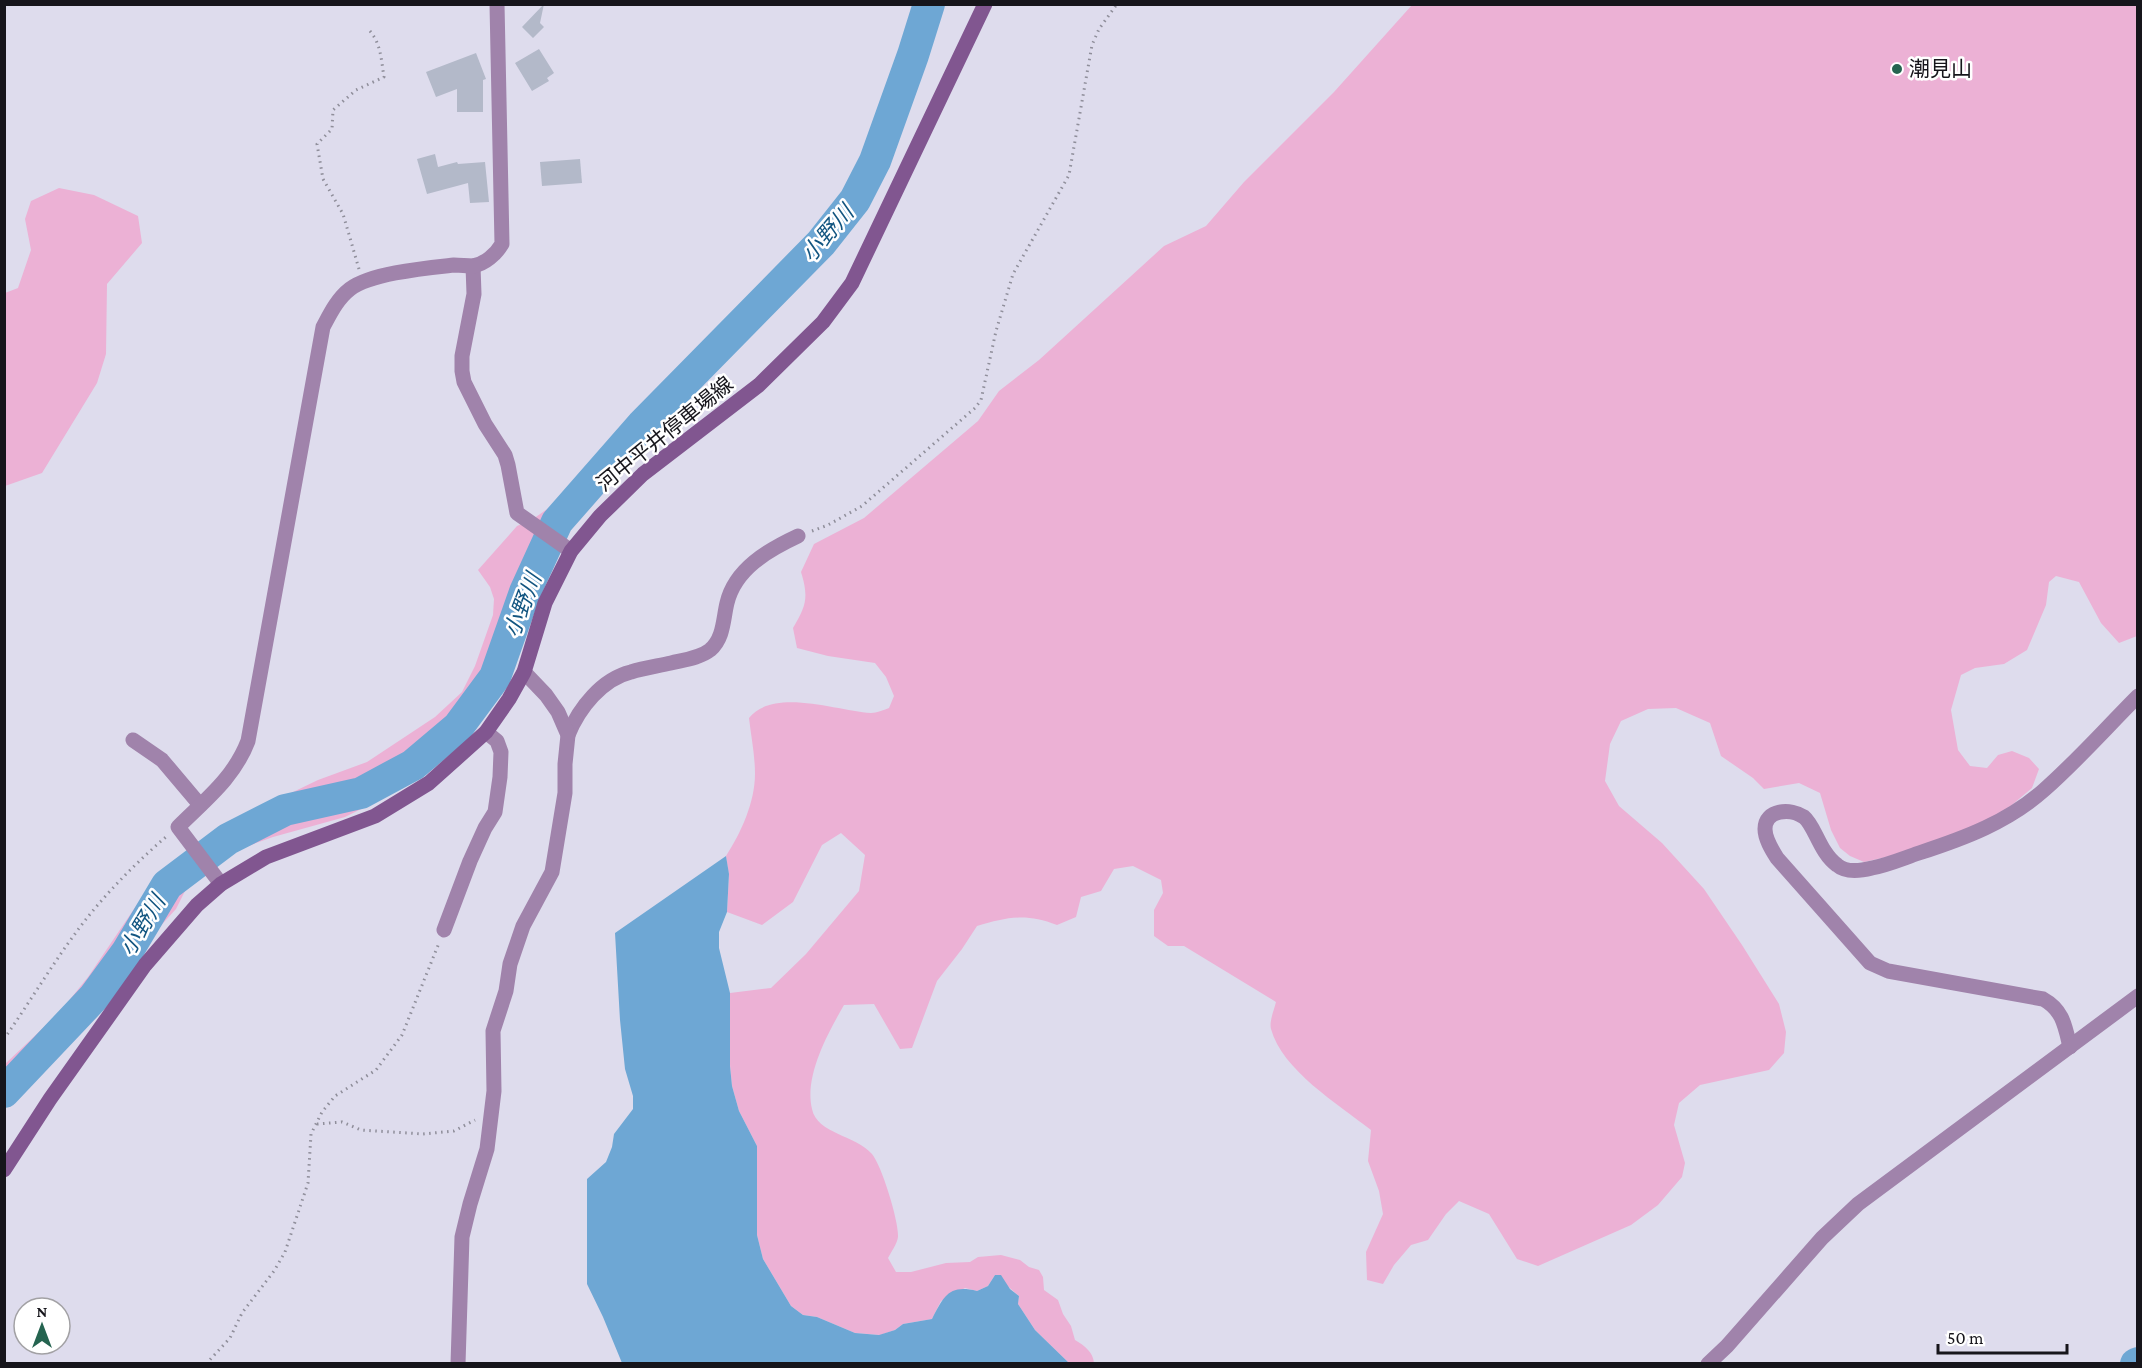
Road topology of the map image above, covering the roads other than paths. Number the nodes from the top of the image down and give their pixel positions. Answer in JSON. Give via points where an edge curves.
{"nodes":[{"id":1,"x":497,"y":4,"type":"edge"},
{"id":2,"x":985,"y":4,"type":"edge"},
{"id":3,"x":473,"y":266,"type":"junction"},
{"id":4,"x":798,"y":536,"type":"road end"},
{"id":5,"x":566,"y":548,"type":"junction"},
{"id":6,"x":524,"y":672,"type":"junction"},
{"id":7,"x":2138,"y":696,"type":"edge"},
{"id":8,"x":486,"y":732,"type":"junction"},
{"id":9,"x":568,"y":735,"type":"junction"},
{"id":10,"x":134,"y":740,"type":"dead end"},
{"id":11,"x":200,"y":805,"type":"junction"},
{"id":12,"x":217,"y":879,"type":"junction"},
{"id":13,"x":444,"y":930,"type":"road end"},
{"id":14,"x":2138,"y":996,"type":"edge"},
{"id":15,"x":2070,"y":1047,"type":"junction"},
{"id":16,"x":4,"y":1170,"type":"edge"},
{"id":17,"x":458,"y":1364,"type":"edge"},
{"id":18,"x":1708,"y":1364,"type":"edge"}],
"edges":[{"from":1,"to":3,"type":"street","via":[[502,244],[497,253]]},
{"from":2,"to":5,"type":"main road","name":"河中平井停車場線","via":[[852,283],[823,322],[759,385],[643,474]]},
{"from":3,"to":5,"type":"street","via":[[474,294],[462,356],[464,382],[505,455],[517,513]]},
{"from":3,"to":11,"type":"street","via":[[454,265],[363,282],[349,290],[330,313],[323,327],[248,741],[231,775]]},
{"from":4,"to":9,"type":"street","via":[[744,571],[733,586],[719,639],[710,650],[629,672],[611,681],[586,704]]},
{"from":5,"to":6,"type":"main road","name":"河中平井停車場線"},
{"from":6,"to":8,"type":"main road","name":"河中平井停車場線"},
{"from":6,"to":9,"type":"street","via":[[558,712]]},
{"from":7,"to":15,"type":"street","via":[[2044,790],[2008,816],[1977,832],[1905,858],[1847,871],[1823,851],[1806,819],[1784,810],[1766,822],[1765,830],[1777,858],[1870,963],[1888,971],[2043,999],[2055,1006]]},
{"from":8,"to":12,"type":"main road","name":"河中平井停車場線","via":[[429,783],[375,816]]},
{"from":8,"to":13,"type":"street","via":[[497,741],[501,752],[495,812],[484,828]]},
{"from":9,"to":17,"type":"street","via":[[566,793],[552,872],[523,926],[493,1031],[494,1091],[487,1149],[462,1237]]},
{"from":10,"to":11,"type":"street","via":[[162,760]]},
{"from":11,"to":12,"type":"street","via":[[178,827]]},
{"from":12,"to":16,"type":"main road","name":"河中平井停車場線","via":[[145,965]]},
{"from":14,"to":15,"type":"street"},
{"from":15,"to":18,"type":"street","via":[[1858,1204],[1822,1238]]}]}
